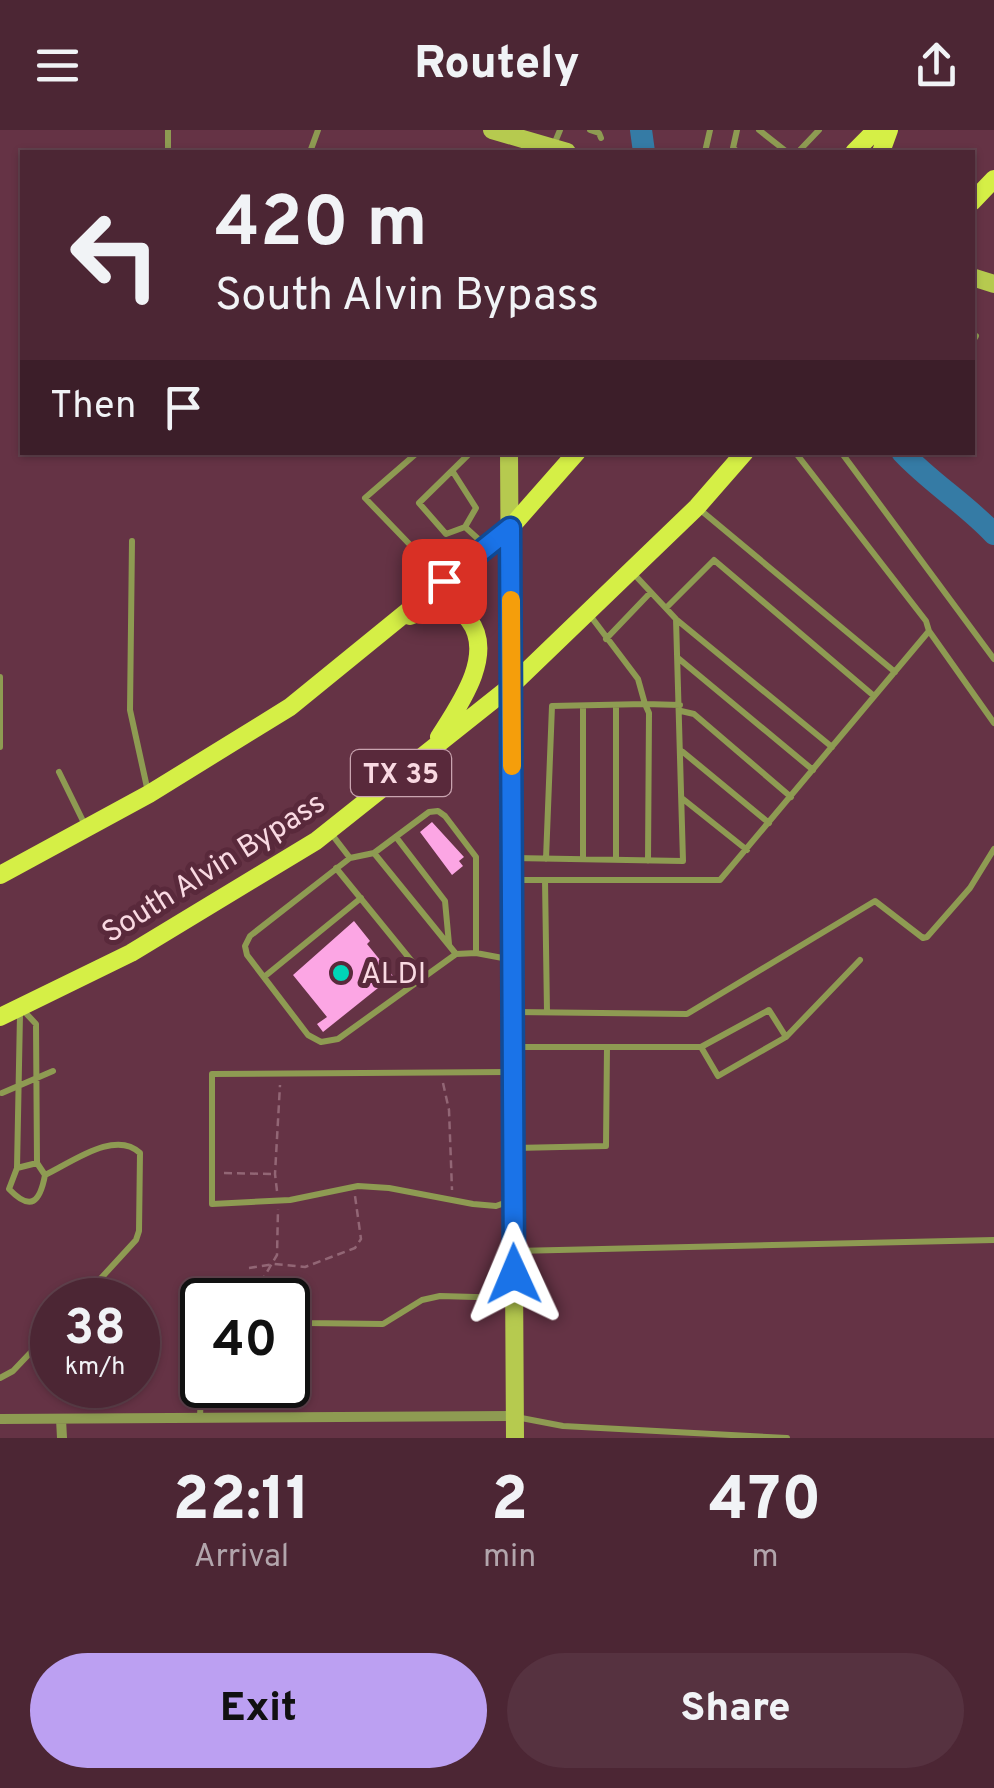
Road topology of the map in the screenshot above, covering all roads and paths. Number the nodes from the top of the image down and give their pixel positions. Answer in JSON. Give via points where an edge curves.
{"nodes":[{"id":1,"x":590,"y":130,"type":"edge"},
{"id":2,"x":760,"y":130,"type":"edge"},
{"id":3,"x":818,"y":130,"type":"edge"},
{"id":4,"x":876,"y":130,"type":"edge"},
{"id":5,"x":601,"y":138,"type":"dead end"},
{"id":6,"x":501,"y":139,"type":"edge"},
{"id":7,"x":558,"y":146,"type":"edge"},
{"id":8,"x":785,"y":150,"type":"edge"},
{"id":9,"x":800,"y":150,"type":"edge"},
{"id":10,"x":856,"y":150,"type":"edge"},
{"id":11,"x":994,"y":178,"type":"edge"},
{"id":12,"x":975,"y":199,"type":"edge"},
{"id":13,"x":415,"y":455,"type":"edge"},
{"id":14,"x":468,"y":455,"type":"edge"},
{"id":15,"x":509,"y":455,"type":"edge"},
{"id":16,"x":574,"y":455,"type":"edge"},
{"id":17,"x":742,"y":455,"type":"edge"},
{"id":18,"x":800,"y":455,"type":"edge"},
{"id":19,"x":843,"y":455,"type":"edge"},
{"id":20,"x":453,"y":472,"type":"junction"},
{"id":21,"x":697,"y":508,"type":"junction"},
{"id":22,"x":465,"y":527,"type":"junction"},
{"id":23,"x":510,"y":528,"type":"junction"},
{"id":24,"x":132,"y":541,"type":"dead end"},
{"id":25,"x":486,"y":547,"type":"junction"},
{"id":26,"x":632,"y":572,"type":"junction"},
{"id":27,"x":444,"y":581,"type":"junction"},
{"id":28,"x":650,"y":594,"type":"junction"},
{"id":29,"x":666,"y":608,"type":"junction"},
{"id":30,"x":589,"y":614,"type":"junction"},
{"id":31,"x":676,"y":619,"type":"junction"},
{"id":32,"x":395,"y":621,"type":"junction"},
{"id":33,"x":929,"y":631,"type":"junction"},
{"id":34,"x":606,"y":638,"type":"junction"},
{"id":35,"x":677,"y":657,"type":"junction"},
{"id":36,"x":994,"y":659,"type":"edge"},
{"id":37,"x":895,"y":672,"type":"junction"},
{"id":38,"x":0,"y":677,"type":"edge"},
{"id":39,"x":511,"y":686,"type":"junction"},
{"id":40,"x":875,"y":696,"type":"junction"},
{"id":41,"x":644,"y":704,"type":"junction"},
{"id":42,"x":616,"y":705,"type":"junction"},
{"id":43,"x":583,"y":706,"type":"junction"},
{"id":44,"x":681,"y":708,"type":"junction"},
{"id":45,"x":994,"y":724,"type":"edge"},
{"id":46,"x":0,"y":748,"type":"edge"},
{"id":47,"x":832,"y":748,"type":"junction"},
{"id":48,"x":430,"y":750,"type":"junction"},
{"id":49,"x":682,"y":752,"type":"junction"},
{"id":50,"x":813,"y":770,"type":"junction"},
{"id":51,"x":59,"y":772,"type":"dead end"},
{"id":52,"x":149,"y":794,"type":"junction"},
{"id":53,"x":791,"y":797,"type":"junction"},
{"id":54,"x":682,"y":798,"type":"junction"},
{"id":55,"x":769,"y":823,"type":"junction"},
{"id":56,"x":87,"y":828,"type":"junction"},
{"id":57,"x":329,"y":831,"type":"junction"},
{"id":58,"x":396,"y":837,"type":"junction"},
{"id":59,"x":994,"y":849,"type":"edge"},
{"id":60,"x":747,"y":850,"type":"junction"},
{"id":61,"x":374,"y":853,"type":"junction"},
{"id":62,"x":350,"y":858,"type":"junction"},
{"id":63,"x":513,"y":858,"type":"junction"},
{"id":64,"x":546,"y":858,"type":"junction"},
{"id":65,"x":583,"y":859,"type":"junction"},
{"id":66,"x":616,"y":860,"type":"junction"},
{"id":67,"x":648,"y":860,"type":"junction"},
{"id":68,"x":683,"y":861,"type":"junction"},
{"id":69,"x":336,"y":868,"type":"junction"},
{"id":70,"x":0,"y":875,"type":"edge"},
{"id":71,"x":513,"y":880,"type":"junction"},
{"id":72,"x":546,"y":880,"type":"junction"},
{"id":73,"x":684,"y":880,"type":"junction"},
{"id":74,"x":360,"y":898,"type":"junction"},
{"id":75,"x":449,"y":946,"type":"junction"},
{"id":76,"x":476,"y":953,"type":"junction"},
{"id":77,"x":456,"y":954,"type":"junction"},
{"id":78,"x":514,"y":960,"type":"junction"},
{"id":79,"x":860,"y":960,"type":"dead end"},
{"id":80,"x":424,"y":975,"type":"junction"},
{"id":81,"x":264,"y":977,"type":"junction"},
{"id":82,"x":20,"y":1008,"type":"junction"},
{"id":83,"x":514,"y":1012,"type":"junction"},
{"id":84,"x":547,"y":1012,"type":"junction"},
{"id":85,"x":0,"y":1017,"type":"edge"},
{"id":86,"x":786,"y":1037,"type":"junction"},
{"id":87,"x":514,"y":1047,"type":"junction"},
{"id":88,"x":607,"y":1047,"type":"junction"},
{"id":89,"x":701,"y":1047,"type":"junction"},
{"id":90,"x":53,"y":1071,"type":"dead end"},
{"id":91,"x":441,"y":1072,"type":"junction"},
{"id":92,"x":514,"y":1072,"type":"junction"},
{"id":93,"x":281,"y":1073,"type":"junction"},
{"id":94,"x":37,"y":1078,"type":"junction"},
{"id":95,"x":18,"y":1087,"type":"junction"},
{"id":96,"x":2,"y":1094,"type":"edge"},
{"id":97,"x":514,"y":1148,"type":"junction"},
{"id":98,"x":36,"y":1163,"type":"junction"},
{"id":99,"x":16,"y":1168,"type":"junction"},
{"id":100,"x":212,"y":1172,"type":"junction"},
{"id":101,"x":274,"y":1174,"type":"junction"},
{"id":102,"x":45,"y":1175,"type":"junction"},
{"id":103,"x":354,"y":1187,"type":"junction"},
{"id":104,"x":9,"y":1190,"type":"junction"},
{"id":105,"x":0,"y":1193,"type":"edge"},
{"id":106,"x":452,"y":1199,"type":"junction"},
{"id":107,"x":278,"y":1200,"type":"junction"},
{"id":108,"x":512,"y":1200,"type":"junction"},
{"id":109,"x":994,"y":1240,"type":"edge"},
{"id":110,"x":514,"y":1251,"type":"junction"},
{"id":111,"x":274,"y":1264,"type":"junction"},
{"id":112,"x":249,"y":1268,"type":"dead end"},
{"id":113,"x":101,"y":1278,"type":"edge"},
{"id":114,"x":265,"y":1278,"type":"edge"},
{"id":115,"x":514,"y":1298,"type":"junction"},
{"id":116,"x":310,"y":1323,"type":"edge"},
{"id":117,"x":30,"y":1353,"type":"edge"},
{"id":118,"x":0,"y":1378,"type":"edge"},
{"id":119,"x":200,"y":1408,"type":"edge"},
{"id":120,"x":515,"y":1416,"type":"junction"},
{"id":121,"x":61,"y":1418,"type":"junction"},
{"id":122,"x":200,"y":1418,"type":"junction"},
{"id":123,"x":0,"y":1419,"type":"edge"},
{"id":124,"x":62,"y":1438,"type":"edge"},
{"id":125,"x":515,"y":1438,"type":"edge"},
{"id":126,"x":787,"y":1438,"type":"edge"}],
"edges":[{"from":1,"to":5,"type":"lane"},
{"from":2,"to":8,"type":"lane"},
{"from":3,"to":9,"type":"lane"},
{"from":4,"to":10,"type":"main road"},
{"from":6,"to":7,"type":"street"},
{"from":11,"to":12,"type":"main road"},
{"from":13,"to":27,"type":"lane","via":[[365,498]]},
{"from":14,"to":20,"type":"lane"},
{"from":15,"to":23,"type":"street"},
{"from":16,"to":23,"type":"main road"},
{"from":17,"to":21,"type":"main road","name":"South Alvin Bypass","number":"TX 35"},
{"from":18,"to":33,"type":"lane"},
{"from":19,"to":36,"type":"lane"},
{"from":20,"to":22,"type":"lane","via":[[476,508]]},
{"from":20,"to":22,"type":"lane","via":[[418,503],[446,534]]},
{"from":21,"to":26,"type":"main road","name":"South Alvin Bypass","number":"TX 35"},
{"from":21,"to":37,"type":"lane"},
{"from":22,"to":25,"type":"lane"},
{"from":23,"to":25,"type":"main road"},
{"from":23,"to":39,"type":"street"},
{"from":24,"to":52,"type":"lane","via":[[130,710]]},
{"from":25,"to":27,"type":"main road"},
{"from":26,"to":28,"type":"lane"},
{"from":26,"to":30,"type":"main road","name":"South Alvin Bypass","number":"TX 35"},
{"from":27,"to":32,"type":"main road"},
{"from":28,"to":29,"type":"lane"},
{"from":28,"to":34,"type":"lane"},
{"from":29,"to":31,"type":"lane"},
{"from":29,"to":40,"type":"lane","via":[[714,560]]},
{"from":30,"to":34,"type":"lane"},
{"from":30,"to":39,"type":"main road","name":"South Alvin Bypass","number":"TX 35"},
{"from":31,"to":35,"type":"lane"},
{"from":31,"to":47,"type":"lane"},
{"from":32,"to":48,"type":"main road","via":[[450,608],[475,628],[478,658],[464,697]]},
{"from":32,"to":52,"type":"main road","via":[[290,707]]},
{"from":33,"to":37,"type":"lane"},
{"from":33,"to":45,"type":"lane"},
{"from":34,"to":41,"type":"lane","via":[[638,679]]},
{"from":35,"to":44,"type":"lane"},
{"from":35,"to":50,"type":"lane"},
{"from":37,"to":40,"type":"lane"},
{"from":38,"to":46,"type":"lane"},
{"from":39,"to":48,"type":"main road","name":"South Alvin Bypass","number":"TX 35"},
{"from":39,"to":63,"type":"street"},
{"from":40,"to":47,"type":"lane"},
{"from":41,"to":42,"type":"lane"},
{"from":41,"to":44,"type":"lane"},
{"from":41,"to":67,"type":"lane"},
{"from":42,"to":43,"type":"lane"},
{"from":42,"to":66,"type":"lane"},
{"from":43,"to":64,"type":"lane","via":[[552,706],[549,712]]},
{"from":43,"to":65,"type":"lane"},
{"from":44,"to":49,"type":"lane"},
{"from":44,"to":53,"type":"lane"},
{"from":47,"to":50,"type":"lane"},
{"from":48,"to":57,"type":"main road","name":"South Alvin Bypass","number":"TX 35"},
{"from":49,"to":54,"type":"lane"},
{"from":49,"to":55,"type":"lane"},
{"from":50,"to":53,"type":"lane"},
{"from":51,"to":56,"type":"lane"},
{"from":52,"to":56,"type":"main road"},
{"from":53,"to":55,"type":"lane"},
{"from":54,"to":60,"type":"lane"},
{"from":54,"to":68,"type":"lane"},
{"from":55,"to":60,"type":"lane"},
{"from":56,"to":70,"type":"main road"},
{"from":57,"to":62,"type":"lane"},
{"from":57,"to":82,"type":"main road","name":"South Alvin Bypass","number":"TX 35","via":[[131,953]]},
{"from":58,"to":61,"type":"lane"},
{"from":58,"to":75,"type":"lane","via":[[444,901]]},
{"from":58,"to":76,"type":"lane","via":[[438,812],[476,857]]},
{"from":59,"to":84,"type":"lane","via":[[926,937],[875,901],[686,1014]]},
{"from":60,"to":73,"type":"lane","via":[[720,880]]},
{"from":61,"to":62,"type":"lane"},
{"from":61,"to":75,"type":"lane"},
{"from":62,"to":69,"type":"lane"},
{"from":63,"to":64,"type":"lane"},
{"from":63,"to":71,"type":"street"},
{"from":64,"to":65,"type":"lane"},
{"from":65,"to":66,"type":"lane"},
{"from":66,"to":67,"type":"lane"},
{"from":67,"to":68,"type":"lane"},
{"from":68,"to":73,"type":"lane"},
{"from":69,"to":74,"type":"lane"},
{"from":69,"to":81,"type":"lane","via":[[250,936],[247,956]]},
{"from":71,"to":72,"type":"lane"},
{"from":71,"to":78,"type":"street"},
{"from":72,"to":73,"type":"lane"},
{"from":72,"to":84,"type":"lane"},
{"from":74,"to":80,"type":"lane"},
{"from":74,"to":81,"type":"lane"},
{"from":75,"to":77,"type":"lane"},
{"from":76,"to":77,"type":"lane"},
{"from":76,"to":78,"type":"lane"},
{"from":77,"to":80,"type":"lane"},
{"from":78,"to":83,"type":"street"},
{"from":79,"to":86,"type":"lane"},
{"from":80,"to":81,"type":"lane","via":[[338,1038],[321,1042],[308,1035]]},
{"from":82,"to":85,"type":"main road","name":"South Alvin Bypass","number":"TX 35"},
{"from":82,"to":94,"type":"lane","via":[[36,1024]]},
{"from":82,"to":95,"type":"lane"},
{"from":83,"to":84,"type":"lane"},
{"from":83,"to":87,"type":"street"},
{"from":86,"to":89,"type":"lane","via":[[769,1010]]},
{"from":86,"to":89,"type":"lane","via":[[718,1076]]},
{"from":87,"to":88,"type":"lane"},
{"from":87,"to":92,"type":"street"},
{"from":88,"to":89,"type":"lane"},
{"from":88,"to":97,"type":"lane","via":[[606,1146]]},
{"from":90,"to":94,"type":"lane"},
{"from":91,"to":92,"type":"lane"},
{"from":91,"to":93,"type":"lane"},
{"from":91,"to":106,"type":"path"},
{"from":92,"to":97,"type":"street"},
{"from":93,"to":100,"type":"lane","via":[[212,1074]]},
{"from":93,"to":101,"type":"path"},
{"from":94,"to":95,"type":"lane"},
{"from":94,"to":98,"type":"lane"},
{"from":95,"to":96,"type":"lane"},
{"from":95,"to":99,"type":"lane"},
{"from":97,"to":108,"type":"street"},
{"from":98,"to":99,"type":"lane"},
{"from":98,"to":102,"type":"lane"},
{"from":99,"to":104,"type":"lane"},
{"from":100,"to":101,"type":"path"},
{"from":100,"to":107,"type":"lane","via":[[212,1204]]},
{"from":101,"to":107,"type":"path"},
{"from":102,"to":104,"type":"lane","via":[[37,1200],[28,1203]]},
{"from":102,"to":113,"type":"lane","via":[[114,1143],[140,1153],[139,1231]]},
{"from":103,"to":106,"type":"lane"},
{"from":103,"to":107,"type":"lane"},
{"from":103,"to":111,"type":"path","via":[[361,1239],[355,1248],[305,1267]]},
{"from":104,"to":105,"type":"lane"},
{"from":106,"to":108,"type":"lane","via":[[496,1206]]},
{"from":107,"to":111,"type":"path"},
{"from":108,"to":110,"type":"street"},
{"from":109,"to":110,"type":"lane"},
{"from":110,"to":115,"type":"street"},
{"from":111,"to":112,"type":"path"},
{"from":111,"to":114,"type":"path"},
{"from":115,"to":116,"type":"lane","via":[[440,1296],[383,1324]]},
{"from":115,"to":120,"type":"street"},
{"from":117,"to":118,"type":"lane"},
{"from":119,"to":122,"type":"lane"},
{"from":120,"to":122,"type":"street"},
{"from":120,"to":125,"type":"street"},
{"from":120,"to":126,"type":"lane","via":[[563,1426]]},
{"from":121,"to":122,"type":"street"},
{"from":121,"to":123,"type":"street"},
{"from":121,"to":124,"type":"street"}]}
